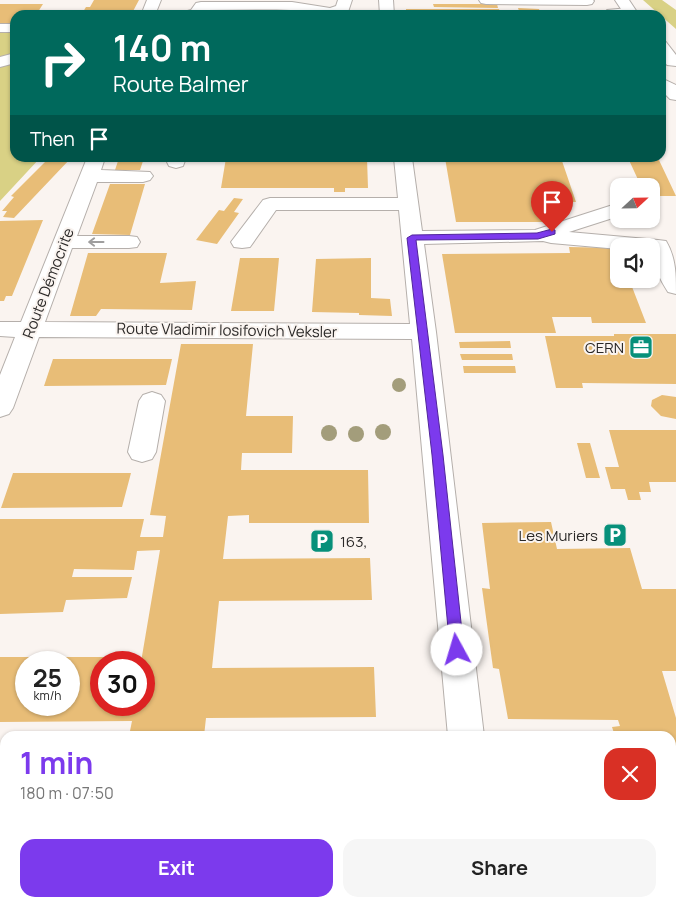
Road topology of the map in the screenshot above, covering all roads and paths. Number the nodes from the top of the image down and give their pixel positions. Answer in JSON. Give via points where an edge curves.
{"nodes":[{"id":1,"x":344,"y":0,"type":"edge"},
{"id":2,"x":486,"y":0,"type":"edge"},
{"id":3,"x":587,"y":1,"type":"edge"},
{"id":4,"x":198,"y":10,"type":"edge"},
{"id":5,"x":317,"y":10,"type":"edge"},
{"id":6,"x":339,"y":10,"type":"edge"},
{"id":7,"x":666,"y":51,"type":"edge"},
{"id":8,"x":674,"y":62,"type":"dead end"},
{"id":9,"x":403,"y":162,"type":"edge"},
{"id":10,"x":92,"y":167,"type":"edge"},
{"id":11,"x":143,"y":176,"type":"dead end"},
{"id":12,"x":408,"y":204,"type":"junction"},
{"id":13,"x":610,"y":212,"type":"edge"},
{"id":14,"x":538,"y":236,"type":"junction"},
{"id":15,"x":412,"y":238,"type":"junction"},
{"id":16,"x":64,"y":242,"type":"junction"},
{"id":17,"x":129,"y":242,"type":"dead end"},
{"id":18,"x":242,"y":242,"type":"dead end"},
{"id":19,"x":676,"y":287,"type":"edge"},
{"id":20,"x":0,"y":329,"type":"edge"},
{"id":21,"x":30,"y":329,"type":"junction"},
{"id":22,"x":424,"y":332,"type":"junction"},
{"id":23,"x":152,"y":401,"type":"dead end"},
{"id":24,"x":0,"y":408,"type":"edge"},
{"id":25,"x":142,"y":452,"type":"dead end"},
{"id":26,"x":465,"y":731,"type":"edge"}],
"edges":[{"from":1,"to":6,"type":"street","via":[[343,9]]},
{"from":2,"to":3,"type":"street"},
{"from":4,"to":5,"type":"street","via":[[201,6],[292,6]]},
{"from":7,"to":8,"type":"street"},
{"from":9,"to":12,"type":"street"},
{"from":10,"to":11,"type":"street"},
{"from":10,"to":16,"type":"street","name":"Route Démocrite"},
{"from":12,"to":15,"type":"street"},
{"from":12,"to":18,"type":"street","via":[[270,204]]},
{"from":13,"to":14,"type":"street"},
{"from":14,"to":15,"type":"street"},
{"from":14,"to":19,"type":"street","via":[[658,246]]},
{"from":15,"to":22,"type":"street"},
{"from":17,"to":16,"type":"street","one_way":true},
{"from":16,"to":21,"type":"street","name":"Route Démocrite"},
{"from":20,"to":21,"type":"street","name":"Route Vladimir Iosifovich Veksler"},
{"from":21,"to":22,"type":"street","name":"Route Vladimir Iosifovich Veksler"},
{"from":21,"to":24,"type":"street","name":"Route Démocrite"},
{"from":22,"to":26,"type":"street"},
{"from":23,"to":25,"type":"street"}]}
